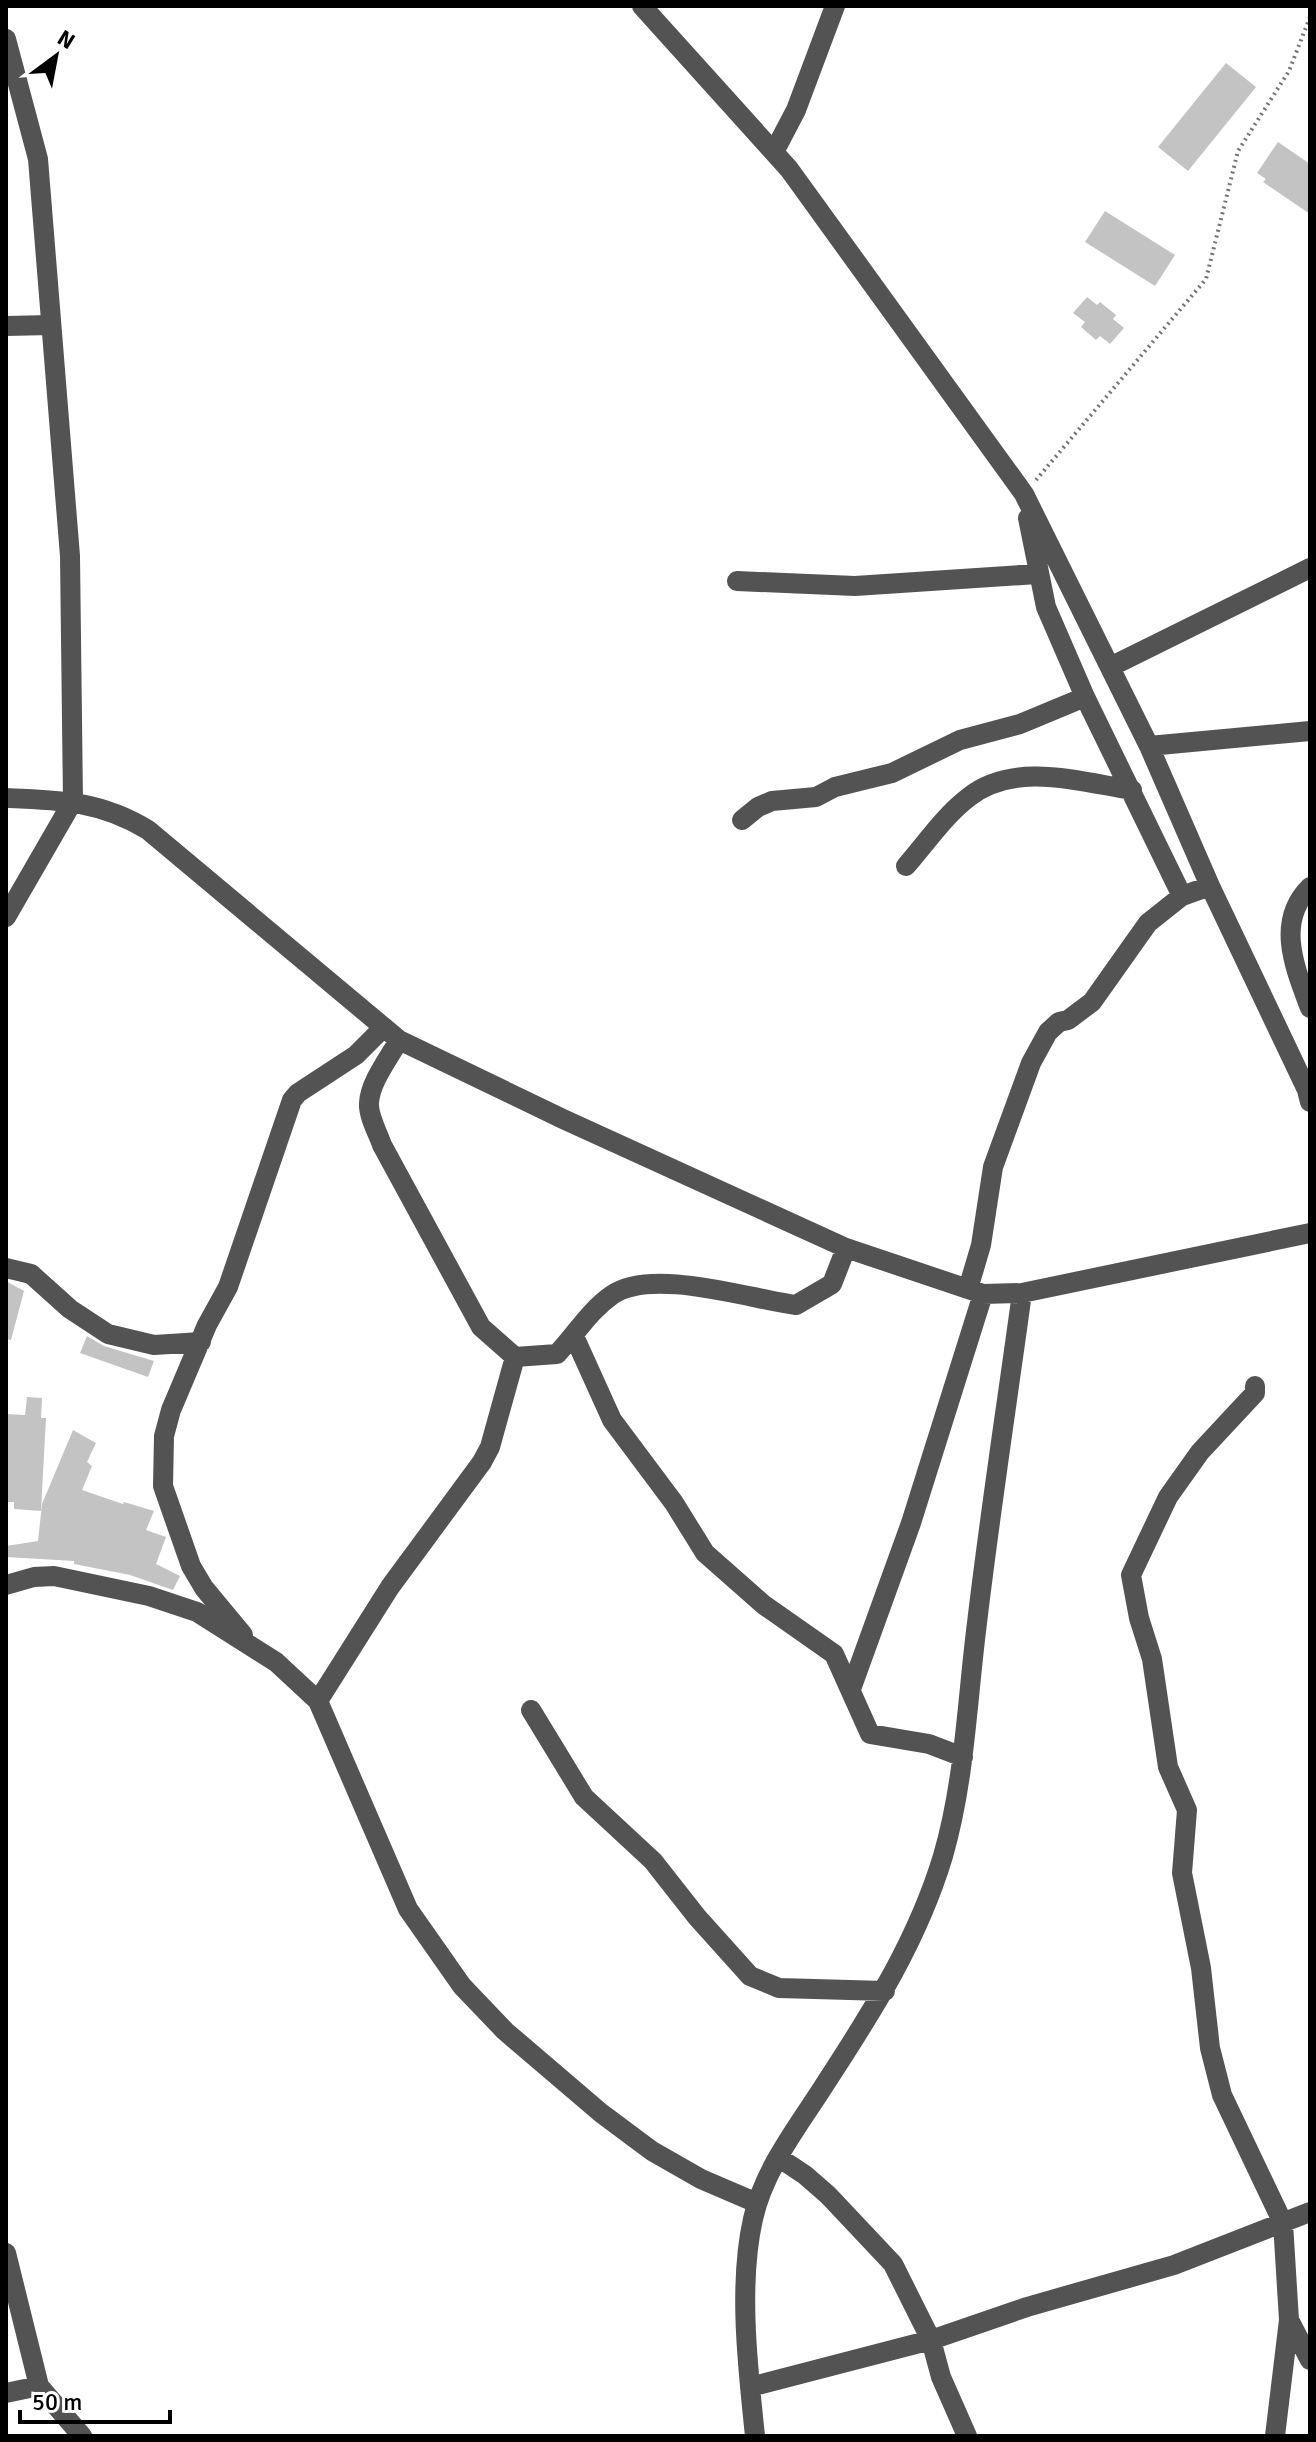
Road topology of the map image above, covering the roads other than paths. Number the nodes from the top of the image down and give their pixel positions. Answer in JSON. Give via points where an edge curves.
{"nodes":[{"id":1,"x":642,"y":6,"type":"edge"},
{"id":2,"x":835,"y":6,"type":"edge"},
{"id":3,"x":6,"y":39,"type":"edge"},
{"id":4,"x":774,"y":152,"type":"junction"},
{"id":5,"x":50,"y":325,"type":"junction"},
{"id":6,"x":6,"y":326,"type":"edge"},
{"id":7,"x":1024,"y":494,"type":"junction"},
{"id":8,"x":1310,"y":568,"type":"edge"},
{"id":9,"x":1037,"y":574,"type":"junction"},
{"id":10,"x":737,"y":581,"type":"dead end"},
{"id":11,"x":1110,"y":667,"type":"junction"},
{"id":12,"x":1085,"y":697,"type":"junction"},
{"id":13,"x":1310,"y":731,"type":"edge"},
{"id":14,"x":1149,"y":746,"type":"junction"},
{"id":15,"x":1132,"y":790,"type":"junction"},
{"id":16,"x":6,"y":798,"type":"edge"},
{"id":17,"x":73,"y":801,"type":"junction"},
{"id":18,"x":742,"y":820,"type":"dead end"},
{"id":19,"x":906,"y":866,"type":"dead end"},
{"id":20,"x":1210,"y":886,"type":"junction"},
{"id":21,"x":1310,"y":887,"type":"edge"},
{"id":22,"x":1182,"y":896,"type":"junction"},
{"id":23,"x":6,"y":917,"type":"edge"},
{"id":24,"x":1310,"y":1008,"type":"edge"},
{"id":25,"x":391,"y":1033,"type":"junction"},
{"id":26,"x":1309,"y":1093,"type":"edge"},
{"id":27,"x":1310,"y":1233,"type":"edge"},
{"id":28,"x":846,"y":1248,"type":"junction"},
{"id":29,"x":6,"y":1268,"type":"edge"},
{"id":30,"x":976,"y":1292,"type":"junction"},
{"id":31,"x":1022,"y":1293,"type":"junction"},
{"id":32,"x":574,"y":1336,"type":"junction"},
{"id":33,"x":201,"y":1342,"type":"junction"},
{"id":34,"x":515,"y":1357,"type":"junction"},
{"id":35,"x":1255,"y":1386,"type":"dead end"},
{"id":36,"x":6,"y":1585,"type":"edge"},
{"id":37,"x":251,"y":1647,"type":"junction"},
{"id":38,"x":851,"y":1689,"type":"junction"},
{"id":39,"x":318,"y":1701,"type":"junction"},
{"id":40,"x":531,"y":1710,"type":"dead end"},
{"id":41,"x":963,"y":1757,"type":"junction"},
{"id":42,"x":885,"y":1991,"type":"junction"},
{"id":43,"x":778,"y":2157,"type":"junction"},
{"id":44,"x":757,"y":2203,"type":"junction"},
{"id":45,"x":1310,"y":2212,"type":"edge"},
{"id":46,"x":1283,"y":2223,"type":"junction"},
{"id":47,"x":6,"y":2253,"type":"edge"},
{"id":48,"x":1289,"y":2320,"type":"junction"},
{"id":49,"x":15,"y":2321,"type":"edge"},
{"id":50,"x":931,"y":2340,"type":"junction"},
{"id":51,"x":1310,"y":2360,"type":"edge"},
{"id":52,"x":39,"y":2386,"type":"junction"},
{"id":53,"x":750,"y":2387,"type":"junction"},
{"id":54,"x":6,"y":2393,"type":"edge"},
{"id":55,"x":82,"y":2436,"type":"edge"},
{"id":56,"x":755,"y":2436,"type":"edge"},
{"id":57,"x":967,"y":2436,"type":"edge"},
{"id":58,"x":1275,"y":2436,"type":"edge"}],
"edges":[{"from":1,"to":4,"type":"street"},
{"from":2,"to":4,"type":"street","via":[[796,110]]},
{"from":3,"to":5,"type":"street","via":[[38,159]]},
{"from":4,"to":7,"type":"street"},
{"from":5,"to":6,"type":"street"},
{"from":5,"to":17,"type":"street","via":[[70,556]]},
{"from":7,"to":9,"type":"street"},
{"from":7,"to":11,"type":"street"},
{"from":8,"to":11,"type":"street"},
{"from":9,"to":10,"type":"street","via":[[855,586]]},
{"from":9,"to":12,"type":"street"},
{"from":11,"to":14,"type":"street"},
{"from":12,"to":15,"type":"street"},
{"from":12,"to":18,"type":"street","via":[[1020,724],[960,740],[892,773],[816,797],[772,801]]},
{"from":13,"to":14,"type":"street"},
{"from":14,"to":20,"type":"street"},
{"from":15,"to":19,"type":"street","via":[[1044,775],[996,784],[971,795],[951,813]]},
{"from":15,"to":22,"type":"street"},
{"from":16,"to":17,"type":"street"},
{"from":17,"to":23,"type":"street"},
{"from":17,"to":25,"type":"street","via":[[125,816],[148,830]]},
{"from":20,"to":22,"type":"street"},
{"from":20,"to":26,"type":"street"},
{"from":21,"to":24,"type":"street","via":[[1291,917],[1291,956]]},
{"from":22,"to":30,"type":"street","via":[[1148,923],[1092,1002],[1048,1032],[1031,1063],[993,1167]]},
{"from":25,"to":28,"type":"street","via":[[563,1119]]},
{"from":25,"to":33,"type":"street","via":[[292,1100],[228,1287]]},
{"from":25,"to":34,"type":"street","via":[[368,1105],[382,1145],[481,1327]]},
{"from":27,"to":31,"type":"street"},
{"from":28,"to":30,"type":"street"},
{"from":28,"to":32,"type":"street","via":[[832,1284],[796,1305],[685,1284],[648,1284],[615,1292],[588,1315]]},
{"from":29,"to":33,"type":"street","via":[[31,1274],[108,1334],[154,1345]]},
{"from":30,"to":31,"type":"street"},
{"from":30,"to":38,"type":"street","via":[[911,1523]]},
{"from":31,"to":41,"type":"street"},
{"from":32,"to":34,"type":"street","via":[[557,1354]]},
{"from":32,"to":38,"type":"street","via":[[612,1420],[705,1553],[764,1605],[834,1654]]},
{"from":33,"to":37,"type":"street","via":[[166,1428],[163,1486],[191,1566]]},
{"from":34,"to":39,"type":"street","via":[[482,1462],[390,1587]]},
{"from":35,"to":46,"type":"street","via":[[1255,1393],[1200,1452],[1168,1497],[1131,1575],[1152,1659],[1168,1767],[1187,1810],[1182,1873],[1210,2048],[1222,2095]]},
{"from":36,"to":37,"type":"street","via":[[54,1576],[149,1596],[197,1612]]},
{"from":37,"to":39,"type":"street","via":[[276,1662]]},
{"from":38,"to":41,"type":"street","via":[[870,1734],[929,1744]]},
{"from":39,"to":44,"type":"street","via":[[408,1909],[462,1986],[514,2039],[652,2151]]},
{"from":40,"to":42,"type":"street","via":[[584,1797],[653,1861],[750,1976],[779,1988]]},
{"from":41,"to":42,"type":"street","via":[[933,1890]]},
{"from":42,"to":43,"type":"street"},
{"from":43,"to":44,"type":"street"},
{"from":43,"to":50,"type":"street","via":[[805,2175],[878,2245]]},
{"from":44,"to":53,"type":"street","via":[[746,2264]]},
{"from":45,"to":46,"type":"street"},
{"from":46,"to":48,"type":"street"},
{"from":46,"to":50,"type":"street","via":[[1174,2265]]},
{"from":47,"to":49,"type":"street"},
{"from":48,"to":51,"type":"street"},
{"from":48,"to":58,"type":"street"},
{"from":49,"to":52,"type":"street"},
{"from":50,"to":53,"type":"street"},
{"from":50,"to":57,"type":"street"},
{"from":52,"to":54,"type":"street"},
{"from":52,"to":55,"type":"street"},
{"from":53,"to":56,"type":"street"}]}
